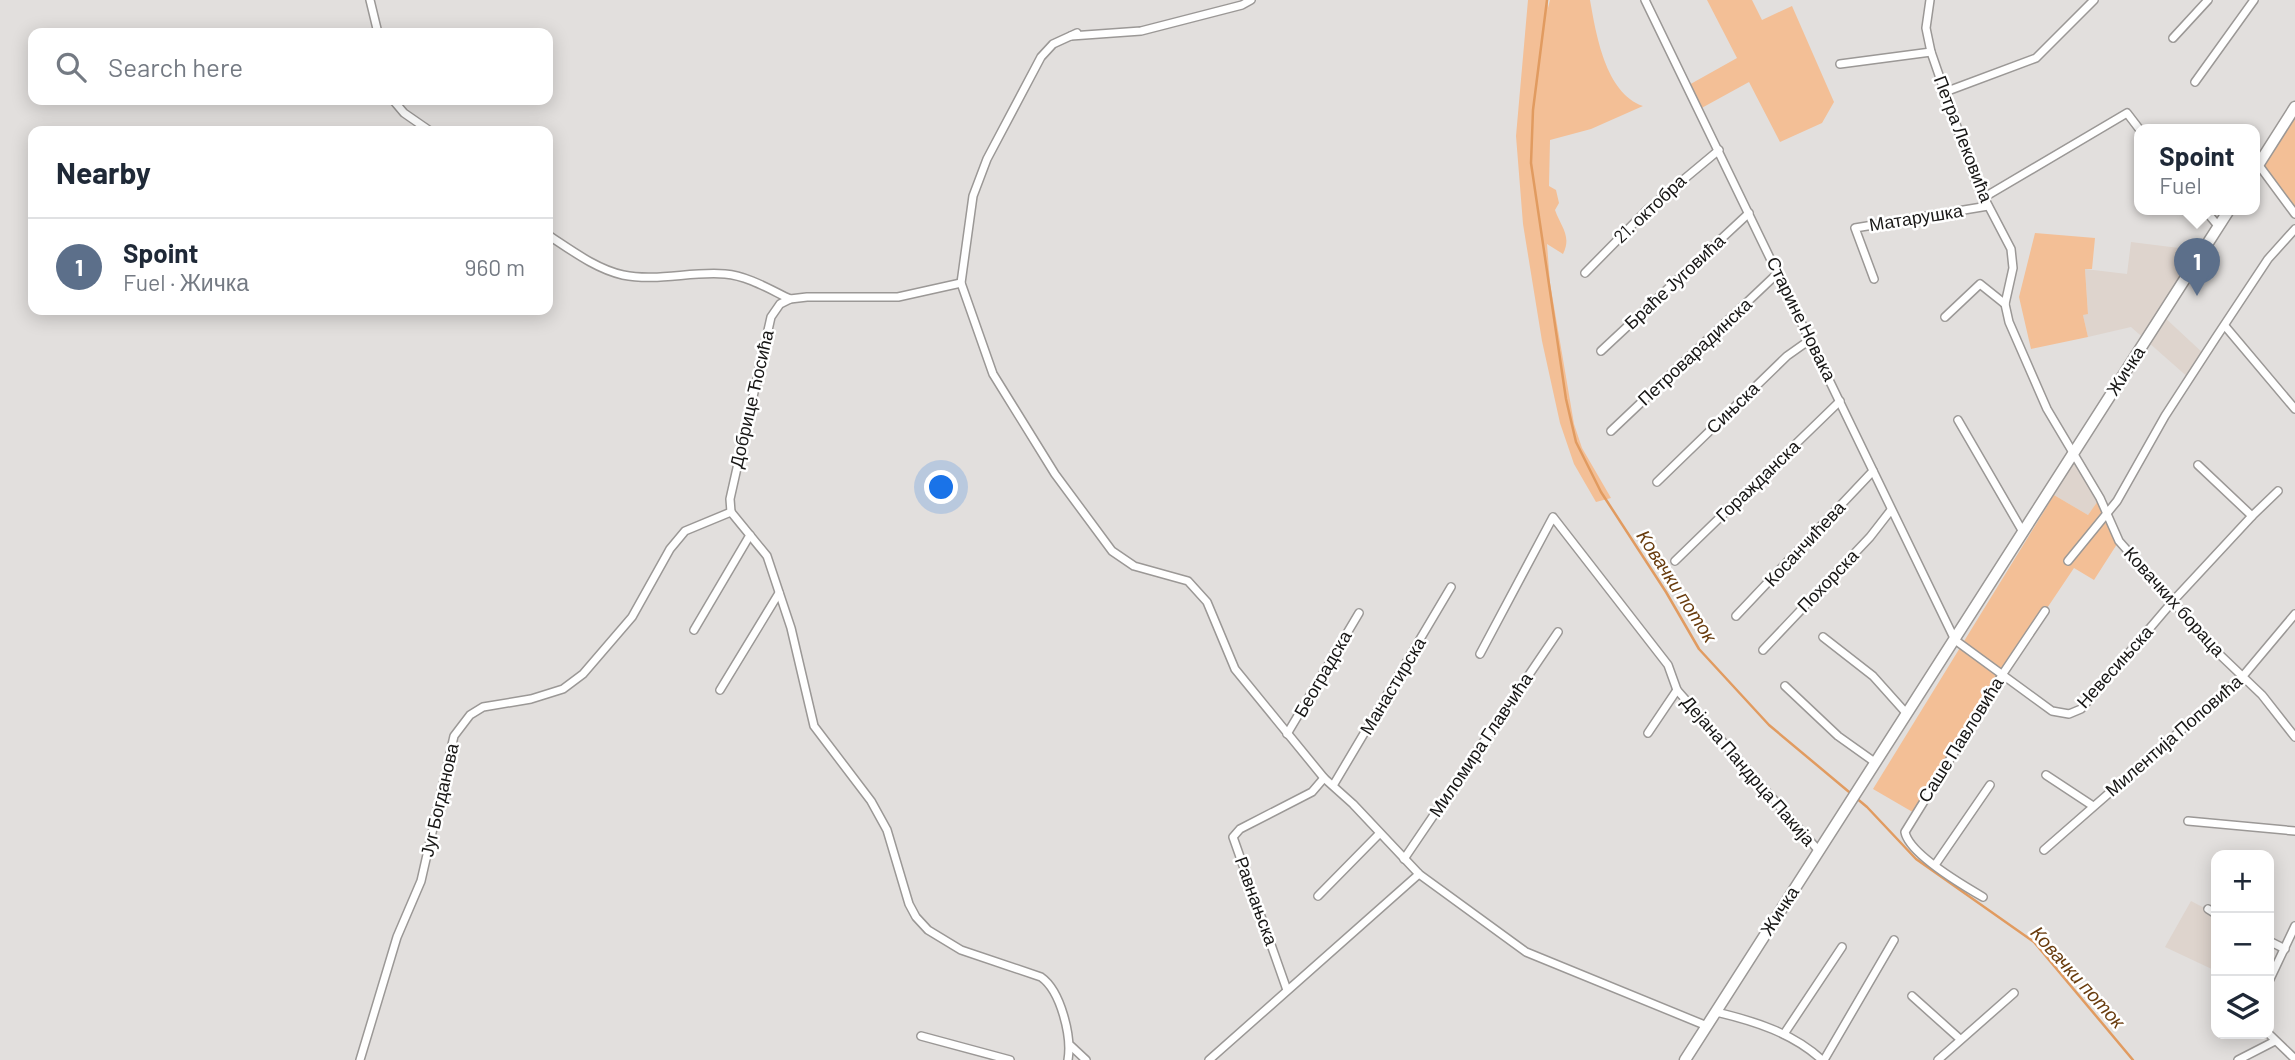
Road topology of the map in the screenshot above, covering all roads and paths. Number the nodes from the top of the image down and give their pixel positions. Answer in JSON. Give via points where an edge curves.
{"nodes":[{"id":1,"x":370,"y":0,"type":"edge"},
{"id":2,"x":1251,"y":0,"type":"edge"},
{"id":3,"x":1645,"y":0,"type":"edge"},
{"id":4,"x":1930,"y":0,"type":"edge"},
{"id":5,"x":2094,"y":0,"type":"edge"},
{"id":6,"x":2208,"y":0,"type":"edge"},
{"id":7,"x":2254,"y":0,"type":"edge"},
{"id":8,"x":377,"y":28,"type":"edge"},
{"id":9,"x":1077,"y":33,"type":"dead end"},
{"id":10,"x":1067,"y":36,"type":"junction"},
{"id":11,"x":2173,"y":38,"type":"dead end"},
{"id":12,"x":1931,"y":52,"type":"junction"},
{"id":13,"x":1840,"y":64,"type":"dead end"},
{"id":14,"x":2195,"y":82,"type":"dead end"},
{"id":15,"x":1945,"y":92,"type":"junction"},
{"id":16,"x":397,"y":105,"type":"edge"},
{"id":17,"x":2295,"y":107,"type":"edge"},
{"id":18,"x":2135,"y":124,"type":"edge"},
{"id":19,"x":423,"y":126,"type":"edge"},
{"id":20,"x":1718,"y":150,"type":"junction"},
{"id":21,"x":2260,"y":161,"type":"edge"},
{"id":22,"x":2260,"y":172,"type":"edge"},
{"id":23,"x":1983,"y":198,"type":"junction"},
{"id":24,"x":1988,"y":206,"type":"junction"},
{"id":25,"x":1749,"y":213,"type":"junction"},
{"id":26,"x":2295,"y":214,"type":"edge"},
{"id":27,"x":2209,"y":215,"type":"edge"},
{"id":28,"x":2226,"y":215,"type":"edge"},
{"id":29,"x":2218,"y":227,"type":"junction"},
{"id":30,"x":2295,"y":229,"type":"edge"},
{"id":31,"x":553,"y":238,"type":"edge"},
{"id":32,"x":1779,"y":272,"type":"junction"},
{"id":33,"x":1585,"y":273,"type":"dead end"},
{"id":34,"x":1874,"y":279,"type":"dead end"},
{"id":35,"x":961,"y":283,"type":"junction"},
{"id":36,"x":790,"y":299,"type":"junction"},
{"id":37,"x":2006,"y":304,"type":"junction"},
{"id":38,"x":1945,"y":317,"type":"dead end"},
{"id":39,"x":2225,"y":326,"type":"junction"},
{"id":40,"x":1811,"y":339,"type":"junction"},
{"id":41,"x":1601,"y":351,"type":"dead end"},
{"id":42,"x":1840,"y":401,"type":"junction"},
{"id":43,"x":2295,"y":409,"type":"edge"},
{"id":44,"x":1958,"y":420,"type":"dead end"},
{"id":45,"x":1611,"y":431,"type":"dead end"},
{"id":46,"x":2073,"y":453,"type":"junction"},
{"id":47,"x":2198,"y":465,"type":"dead end"},
{"id":48,"x":1873,"y":471,"type":"junction"},
{"id":49,"x":1657,"y":482,"type":"dead end"},
{"id":50,"x":2278,"y":491,"type":"dead end"},
{"id":51,"x":1891,"y":510,"type":"junction"},
{"id":52,"x":731,"y":512,"type":"junction"},
{"id":53,"x":2107,"y":513,"type":"junction"},
{"id":54,"x":2252,"y":516,"type":"junction"},
{"id":55,"x":2023,"y":532,"type":"junction"},
{"id":56,"x":750,"y":535,"type":"junction"},
{"id":57,"x":1675,"y":561,"type":"dead end"},
{"id":58,"x":2068,"y":561,"type":"dead end"},
{"id":59,"x":1451,"y":587,"type":"dead end"},
{"id":60,"x":779,"y":593,"type":"junction"},
{"id":61,"x":2173,"y":601,"type":"junction"},
{"id":62,"x":2045,"y":611,"type":"dead end"},
{"id":63,"x":1359,"y":613,"type":"dead end"},
{"id":64,"x":2295,"y":614,"type":"edge"},
{"id":65,"x":1736,"y":616,"type":"dead end"},
{"id":66,"x":694,"y":629,"type":"dead end"},
{"id":67,"x":1558,"y":632,"type":"dead end"},
{"id":68,"x":1823,"y":637,"type":"dead end"},
{"id":69,"x":1955,"y":640,"type":"junction"},
{"id":70,"x":1763,"y":650,"type":"dead end"},
{"id":71,"x":1480,"y":654,"type":"dead end"},
{"id":72,"x":2002,"y":674,"type":"junction"},
{"id":73,"x":2243,"y":676,"type":"junction"},
{"id":74,"x":1786,"y":687,"type":"dead end"},
{"id":75,"x":720,"y":690,"type":"dead end"},
{"id":76,"x":1677,"y":690,"type":"junction"},
{"id":77,"x":1907,"y":714,"type":"junction"},
{"id":78,"x":1648,"y":733,"type":"dead end"},
{"id":79,"x":1287,"y":734,"type":"junction"},
{"id":80,"x":2295,"y":737,"type":"edge"},
{"id":81,"x":1876,"y":763,"type":"junction"},
{"id":82,"x":2046,"y":775,"type":"dead end"},
{"id":83,"x":1324,"y":778,"type":"junction"},
{"id":84,"x":1334,"y":784,"type":"junction"},
{"id":85,"x":1990,"y":785,"type":"dead end"},
{"id":86,"x":2093,"y":806,"type":"junction"},
{"id":87,"x":2188,"y":821,"type":"dead end"},
{"id":88,"x":2295,"y":831,"type":"edge"},
{"id":89,"x":1379,"y":834,"type":"junction"},
{"id":90,"x":2044,"y":850,"type":"dead end"},
{"id":91,"x":1819,"y":851,"type":"junction"},
{"id":92,"x":1404,"y":859,"type":"junction"},
{"id":93,"x":1935,"y":865,"type":"junction"},
{"id":94,"x":1419,"y":874,"type":"junction"},
{"id":95,"x":1318,"y":896,"type":"dead end"},
{"id":96,"x":1983,"y":897,"type":"dead end"},
{"id":97,"x":2295,"y":926,"type":"edge"},
{"id":98,"x":1894,"y":940,"type":"dead end"},
{"id":99,"x":2274,"y":944,"type":"edge"},
{"id":100,"x":1842,"y":947,"type":"dead end"},
{"id":101,"x":2285,"y":949,"type":"junction"},
{"id":102,"x":2272,"y":976,"type":"edge"},
{"id":103,"x":1287,"y":990,"type":"junction"},
{"id":104,"x":2014,"y":993,"type":"dead end"},
{"id":105,"x":1912,"y":996,"type":"dead end"},
{"id":106,"x":1716,"y":1013,"type":"junction"},
{"id":107,"x":1707,"y":1026,"type":"junction"},
{"id":108,"x":1784,"y":1034,"type":"junction"},
{"id":109,"x":921,"y":1036,"type":"dead end"},
{"id":110,"x":1960,"y":1040,"type":"junction"},
{"id":111,"x":2275,"y":1041,"type":"joint"},
{"id":112,"x":1071,"y":1046,"type":"junction"},
{"id":113,"x":2295,"y":1059,"type":"edge"},
{"id":114,"x":360,"y":1060,"type":"edge"},
{"id":115,"x":1010,"y":1060,"type":"edge"},
{"id":116,"x":1068,"y":1060,"type":"edge"},
{"id":117,"x":1086,"y":1060,"type":"edge"},
{"id":118,"x":1209,"y":1060,"type":"edge"},
{"id":119,"x":1685,"y":1060,"type":"edge"},
{"id":120,"x":1823,"y":1060,"type":"edge"},
{"id":121,"x":1938,"y":1060,"type":"edge"},
{"id":122,"x":2238,"y":1060,"type":"edge"}],
"edges":[{"from":1,"to":8,"type":"street"},
{"from":2,"to":10,"type":"street","via":[[1141,31]]},
{"from":3,"to":20,"type":"street","name":"Старине Новака"},
{"from":4,"to":12,"type":"street","name":"Петра Лековића","via":[[1926,28]]},
{"from":5,"to":15,"type":"street","via":[[2036,58]]},
{"from":6,"to":11,"type":"street"},
{"from":7,"to":14,"type":"street"},
{"from":9,"to":10,"type":"street"},
{"from":10,"to":35,"type":"street","via":[[1041,57],[986,159],[973,196]]},
{"from":12,"to":13,"type":"street","name":"Петра Лековића"},
{"from":12,"to":15,"type":"street","name":"Петра Лековића"},
{"from":15,"to":23,"type":"street","name":"Петра Лековића"},
{"from":16,"to":19,"type":"street"},
{"from":17,"to":21,"type":"main road"},
{"from":18,"to":23,"type":"street","via":[[2127,113]]},
{"from":20,"to":25,"type":"street","name":"Старине Новака"},
{"from":20,"to":33,"type":"street","name":"21. октобра","via":[[1647,210]]},
{"from":22,"to":26,"type":"street"},
{"from":23,"to":24,"type":"street","name":"Петра Лековића"},
{"from":24,"to":34,"type":"street","name":"Матарушка","via":[[1855,228]]},
{"from":24,"to":37,"type":"street","name":"Петра Лековића","via":[[2013,260]]},
{"from":25,"to":32,"type":"street","name":"Старине Новака"},
{"from":25,"to":41,"type":"street","name":"Браће Југовића"},
{"from":27,"to":29,"type":"street"},
{"from":28,"to":29,"type":"main road","name":"Жичка"},
{"from":29,"to":46,"type":"main road","name":"Жичка"},
{"from":30,"to":39,"type":"street","via":[[2268,259]]},
{"from":31,"to":36,"type":"street","via":[[622,275],[724,274],[743,277]]},
{"from":32,"to":40,"type":"street","name":"Старине Новака"},
{"from":32,"to":45,"type":"street","name":"Петроварадинска"},
{"from":35,"to":36,"type":"street","via":[[898,297]]},
{"from":35,"to":79,"type":"street","via":[[993,374],[1055,474],[1112,551],[1134,566],[1188,581],[1207,602],[1235,669]]},
{"from":36,"to":52,"type":"street","name":"Добрице Ћосића","via":[[771,317],[751,395]]},
{"from":37,"to":38,"type":"street","via":[[1980,284]]},
{"from":37,"to":46,"type":"street","name":"Петра Лековића","via":[[2009,322],[2047,410]]},
{"from":39,"to":43,"type":"street"},
{"from":39,"to":53,"type":"street"},
{"from":40,"to":42,"type":"street","name":"Старине Новака"},
{"from":40,"to":49,"type":"street","name":"Сињска","via":[[1787,356]]},
{"from":42,"to":48,"type":"street","name":"Старине Новака"},
{"from":42,"to":57,"type":"street","name":"Горажданска"},
{"from":44,"to":55,"type":"street"},
{"from":46,"to":53,"type":"street","name":"Ковачких бораца"},
{"from":46,"to":55,"type":"main road","name":"Жичка"},
{"from":47,"to":54,"type":"street"},
{"from":48,"to":51,"type":"street","name":"Старине Новака"},
{"from":48,"to":65,"type":"street","name":"Косанчићева"},
{"from":50,"to":54,"type":"street","name":"Невесињска"},
{"from":51,"to":69,"type":"street","name":"Старине Новака"},
{"from":51,"to":70,"type":"street","name":"Похорска"},
{"from":52,"to":56,"type":"street"},
{"from":52,"to":114,"type":"street","name":"Југ Богданова","via":[[685,531],[632,617],[583,674],[563,689],[483,707],[470,715],[454,736],[421,881],[397,937]]},
{"from":53,"to":58,"type":"street"},
{"from":53,"to":61,"type":"street","name":"Ковачких бораца","via":[[2119,541]]},
{"from":54,"to":61,"type":"street","name":"Невесињска"},
{"from":55,"to":69,"type":"main road","name":"Жичка"},
{"from":56,"to":60,"type":"street","via":[[767,556]]},
{"from":56,"to":66,"type":"street"},
{"from":59,"to":84,"type":"street","name":"Манастирска"},
{"from":60,"to":75,"type":"street"},
{"from":60,"to":112,"type":"street","via":[[814,726],[871,801],[887,830],[916,917],[961,950],[1051,984]]},
{"from":61,"to":72,"type":"street","name":"Невесињска","via":[[2069,715],[2052,711]]},
{"from":61,"to":73,"type":"street","name":"Ковачких бораца"},
{"from":62,"to":72,"type":"street","name":"Саше Павловића"},
{"from":63,"to":79,"type":"street","name":"Београдска"},
{"from":64,"to":73,"type":"street","name":"Милентија Поповића"},
{"from":67,"to":92,"type":"street","name":"Миломира Главчића"},
{"from":68,"to":77,"type":"street","via":[[1872,676]]},
{"from":69,"to":72,"type":"street","name":"Невесињска"},
{"from":69,"to":77,"type":"main road","name":"Жичка"},
{"from":71,"to":76,"type":"street","name":"Дејана Пандрца Пакија","via":[[1553,517],[1668,665]]},
{"from":72,"to":93,"type":"street","name":"Саше Павловића","via":[[1905,832],[1911,844]]},
{"from":73,"to":80,"type":"street","name":"Ковачких бораца"},
{"from":73,"to":86,"type":"street","name":"Милентија Поповића"},
{"from":74,"to":81,"type":"street","via":[[1838,736]]},
{"from":76,"to":78,"type":"street","name":"Дејана Пандрца Пакија"},
{"from":76,"to":91,"type":"street","name":"Дејана Пандрца Пакија"},
{"from":77,"to":81,"type":"main road","name":"Жичка"},
{"from":79,"to":83,"type":"street"},
{"from":81,"to":91,"type":"main road","name":"Жичка"},
{"from":82,"to":86,"type":"street"},
{"from":83,"to":84,"type":"street"},
{"from":83,"to":103,"type":"street","name":"Равнањска","via":[[1312,792],[1233,837]]},
{"from":84,"to":89,"type":"street"},
{"from":85,"to":93,"type":"street"},
{"from":86,"to":90,"type":"street","name":"Милентија Поповића"},
{"from":87,"to":88,"type":"street"},
{"from":89,"to":92,"type":"street"},
{"from":89,"to":95,"type":"street"},
{"from":91,"to":106,"type":"main road","name":"Жичка"},
{"from":92,"to":94,"type":"street"},
{"from":93,"to":96,"type":"street","name":"Саше Павловића"},
{"from":94,"to":103,"type":"street"},
{"from":94,"to":107,"type":"street","via":[[1526,952]]},
{"from":97,"to":101,"type":"street"},
{"from":98,"to":120,"type":"street"},
{"from":99,"to":101,"type":"street"},
{"from":100,"to":108,"type":"street"},
{"from":101,"to":102,"type":"street"},
{"from":103,"to":118,"type":"street"},
{"from":104,"to":110,"type":"street"},
{"from":105,"to":110,"type":"street"},
{"from":106,"to":107,"type":"main road","name":"Жичка"},
{"from":106,"to":108,"type":"street"},
{"from":107,"to":119,"type":"main road","name":"Жичка"},
{"from":108,"to":120,"type":"street"},
{"from":109,"to":115,"type":"street"},
{"from":110,"to":121,"type":"street"},
{"from":111,"to":113,"type":"street"},
{"from":111,"to":122,"type":"street"},
{"from":112,"to":116,"type":"street"},
{"from":112,"to":117,"type":"street"}]}
